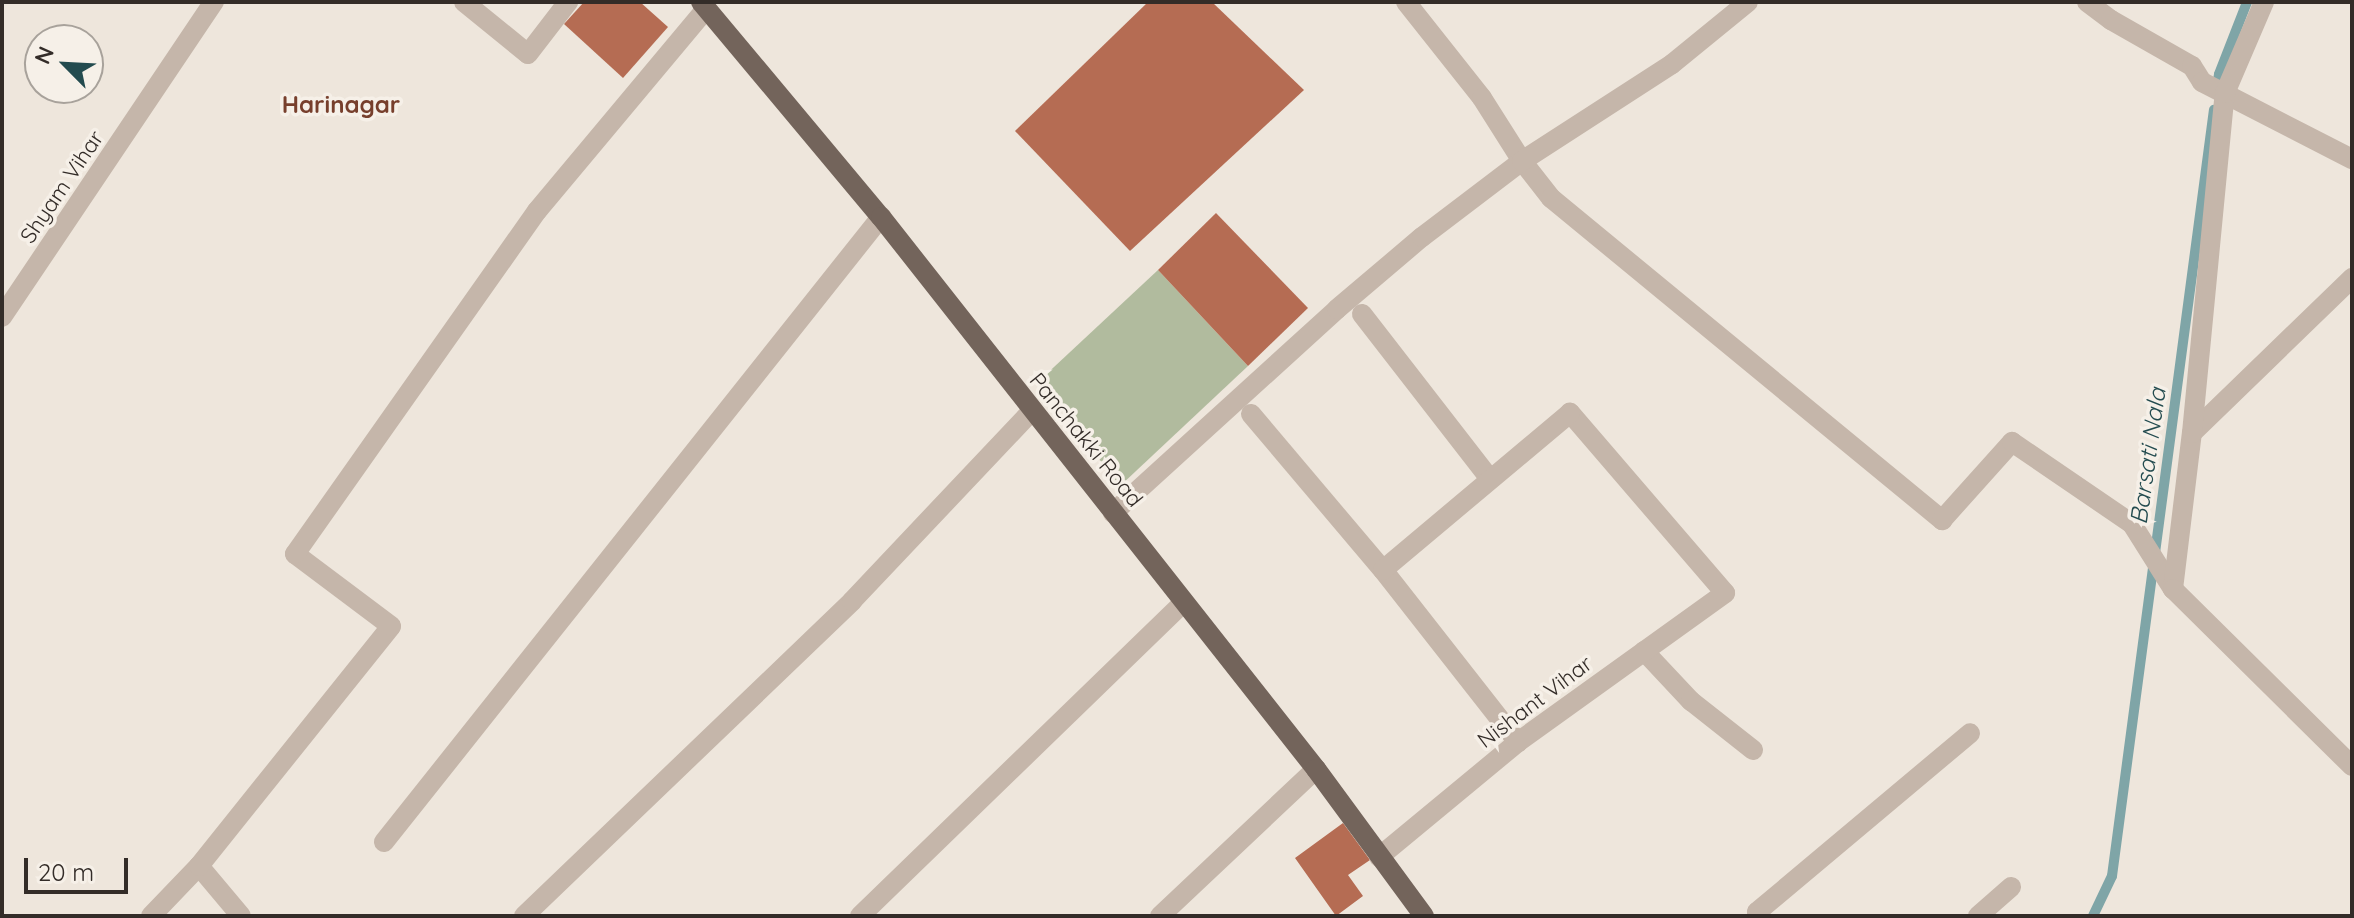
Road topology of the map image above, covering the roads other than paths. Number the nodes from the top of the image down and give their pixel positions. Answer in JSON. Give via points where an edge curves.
{"nodes":[{"id":1,"x":214,"y":2,"type":"edge"},
{"id":2,"x":464,"y":2,"type":"edge"},
{"id":3,"x":568,"y":2,"type":"edge"},
{"id":4,"x":1406,"y":2,"type":"edge"},
{"id":5,"x":2087,"y":2,"type":"edge"},
{"id":6,"x":2264,"y":2,"type":"edge"},
{"id":7,"x":704,"y":5,"type":"edge"},
{"id":8,"x":1733,"y":6,"type":"edge"},
{"id":9,"x":2225,"y":93,"type":"junction"},
{"id":10,"x":2352,"y":159,"type":"edge"},
{"id":11,"x":1522,"y":161,"type":"junction"},
{"id":12,"x":881,"y":217,"type":"junction"},
{"id":13,"x":2352,"y":278,"type":"edge"},
{"id":14,"x":1362,"y":314,"type":"dead end"},
{"id":15,"x":2,"y":317,"type":"edge"},
{"id":16,"x":1031,"y":412,"type":"junction"},
{"id":17,"x":1251,"y":414,"type":"dead end"},
{"id":18,"x":2192,"y":433,"type":"junction"},
{"id":19,"x":1490,"y":479,"type":"junction"},
{"id":20,"x":1113,"y":513,"type":"junction"},
{"id":21,"x":1383,"y":570,"type":"junction"},
{"id":22,"x":2168,"y":582,"type":"junction"},
{"id":23,"x":1184,"y":602,"type":"junction"},
{"id":24,"x":1644,"y":651,"type":"junction"},
{"id":25,"x":1970,"y":733,"type":"dead end"},
{"id":26,"x":1518,"y":742,"type":"junction"},
{"id":27,"x":1753,"y":750,"type":"dead end"},
{"id":28,"x":2352,"y":766,"type":"edge"},
{"id":29,"x":1316,"y":769,"type":"junction"},
{"id":30,"x":384,"y":842,"type":"dead end"},
{"id":31,"x":1379,"y":857,"type":"junction"},
{"id":32,"x":199,"y":866,"type":"junction"},
{"id":33,"x":2011,"y":887,"type":"dead end"},
{"id":34,"x":151,"y":916,"type":"edge"},
{"id":35,"x":241,"y":916,"type":"edge"},
{"id":36,"x":524,"y":916,"type":"edge"},
{"id":37,"x":860,"y":916,"type":"edge"},
{"id":38,"x":1160,"y":916,"type":"edge"},
{"id":39,"x":1424,"y":916,"type":"edge"},
{"id":40,"x":1760,"y":916,"type":"edge"},
{"id":41,"x":1978,"y":916,"type":"edge"}],
"edges":[{"from":1,"to":15,"type":"street","name":"Shyam Vihar"},
{"from":2,"to":3,"type":"street","via":[[528,54]]},
{"from":4,"to":11,"type":"street","via":[[1482,98]]},
{"from":5,"to":9,"type":"street","via":[[2192,66],[2202,82]]},
{"from":6,"to":9,"type":"street"},
{"from":7,"to":12,"type":"main road","name":"Panchakki Road"},
{"from":7,"to":32,"type":"street","via":[[537,211],[295,554],[391,626]]},
{"from":8,"to":11,"type":"street","via":[[1626,96]]},
{"from":9,"to":10,"type":"street"},
{"from":9,"to":18,"type":"street"},
{"from":11,"to":20,"type":"street","via":[[1349,298]]},
{"from":11,"to":22,"type":"street","via":[[1551,198],[1942,520],[2012,442],[2132,524]]},
{"from":12,"to":16,"type":"main road","name":"Panchakki Road"},
{"from":12,"to":30,"type":"street"},
{"from":13,"to":18,"type":"street"},
{"from":14,"to":19,"type":"street"},
{"from":16,"to":20,"type":"main road","name":"Panchakki Road"},
{"from":16,"to":36,"type":"street","via":[[852,601]]},
{"from":17,"to":21,"type":"street"},
{"from":18,"to":22,"type":"street"},
{"from":19,"to":21,"type":"street"},
{"from":19,"to":24,"type":"street","name":"Nishant Vihar","via":[[1570,413],[1725,593]]},
{"from":20,"to":23,"type":"main road","name":"Panchakki Road"},
{"from":21,"to":26,"type":"street"},
{"from":22,"to":28,"type":"street"},
{"from":23,"to":29,"type":"main road","name":"Panchakki Road"},
{"from":23,"to":37,"type":"street"},
{"from":24,"to":26,"type":"street","name":"Nishant Vihar"},
{"from":24,"to":27,"type":"street","via":[[1691,701]]},
{"from":25,"to":40,"type":"street","via":[[1757,912]]},
{"from":26,"to":31,"type":"street","name":"Nishant Vihar"},
{"from":29,"to":31,"type":"main road","name":"Panchakki Road"},
{"from":29,"to":38,"type":"street"},
{"from":31,"to":39,"type":"main road","name":"Panchakki Road"},
{"from":32,"to":34,"type":"street"},
{"from":32,"to":35,"type":"street"},
{"from":33,"to":41,"type":"street"}]}
